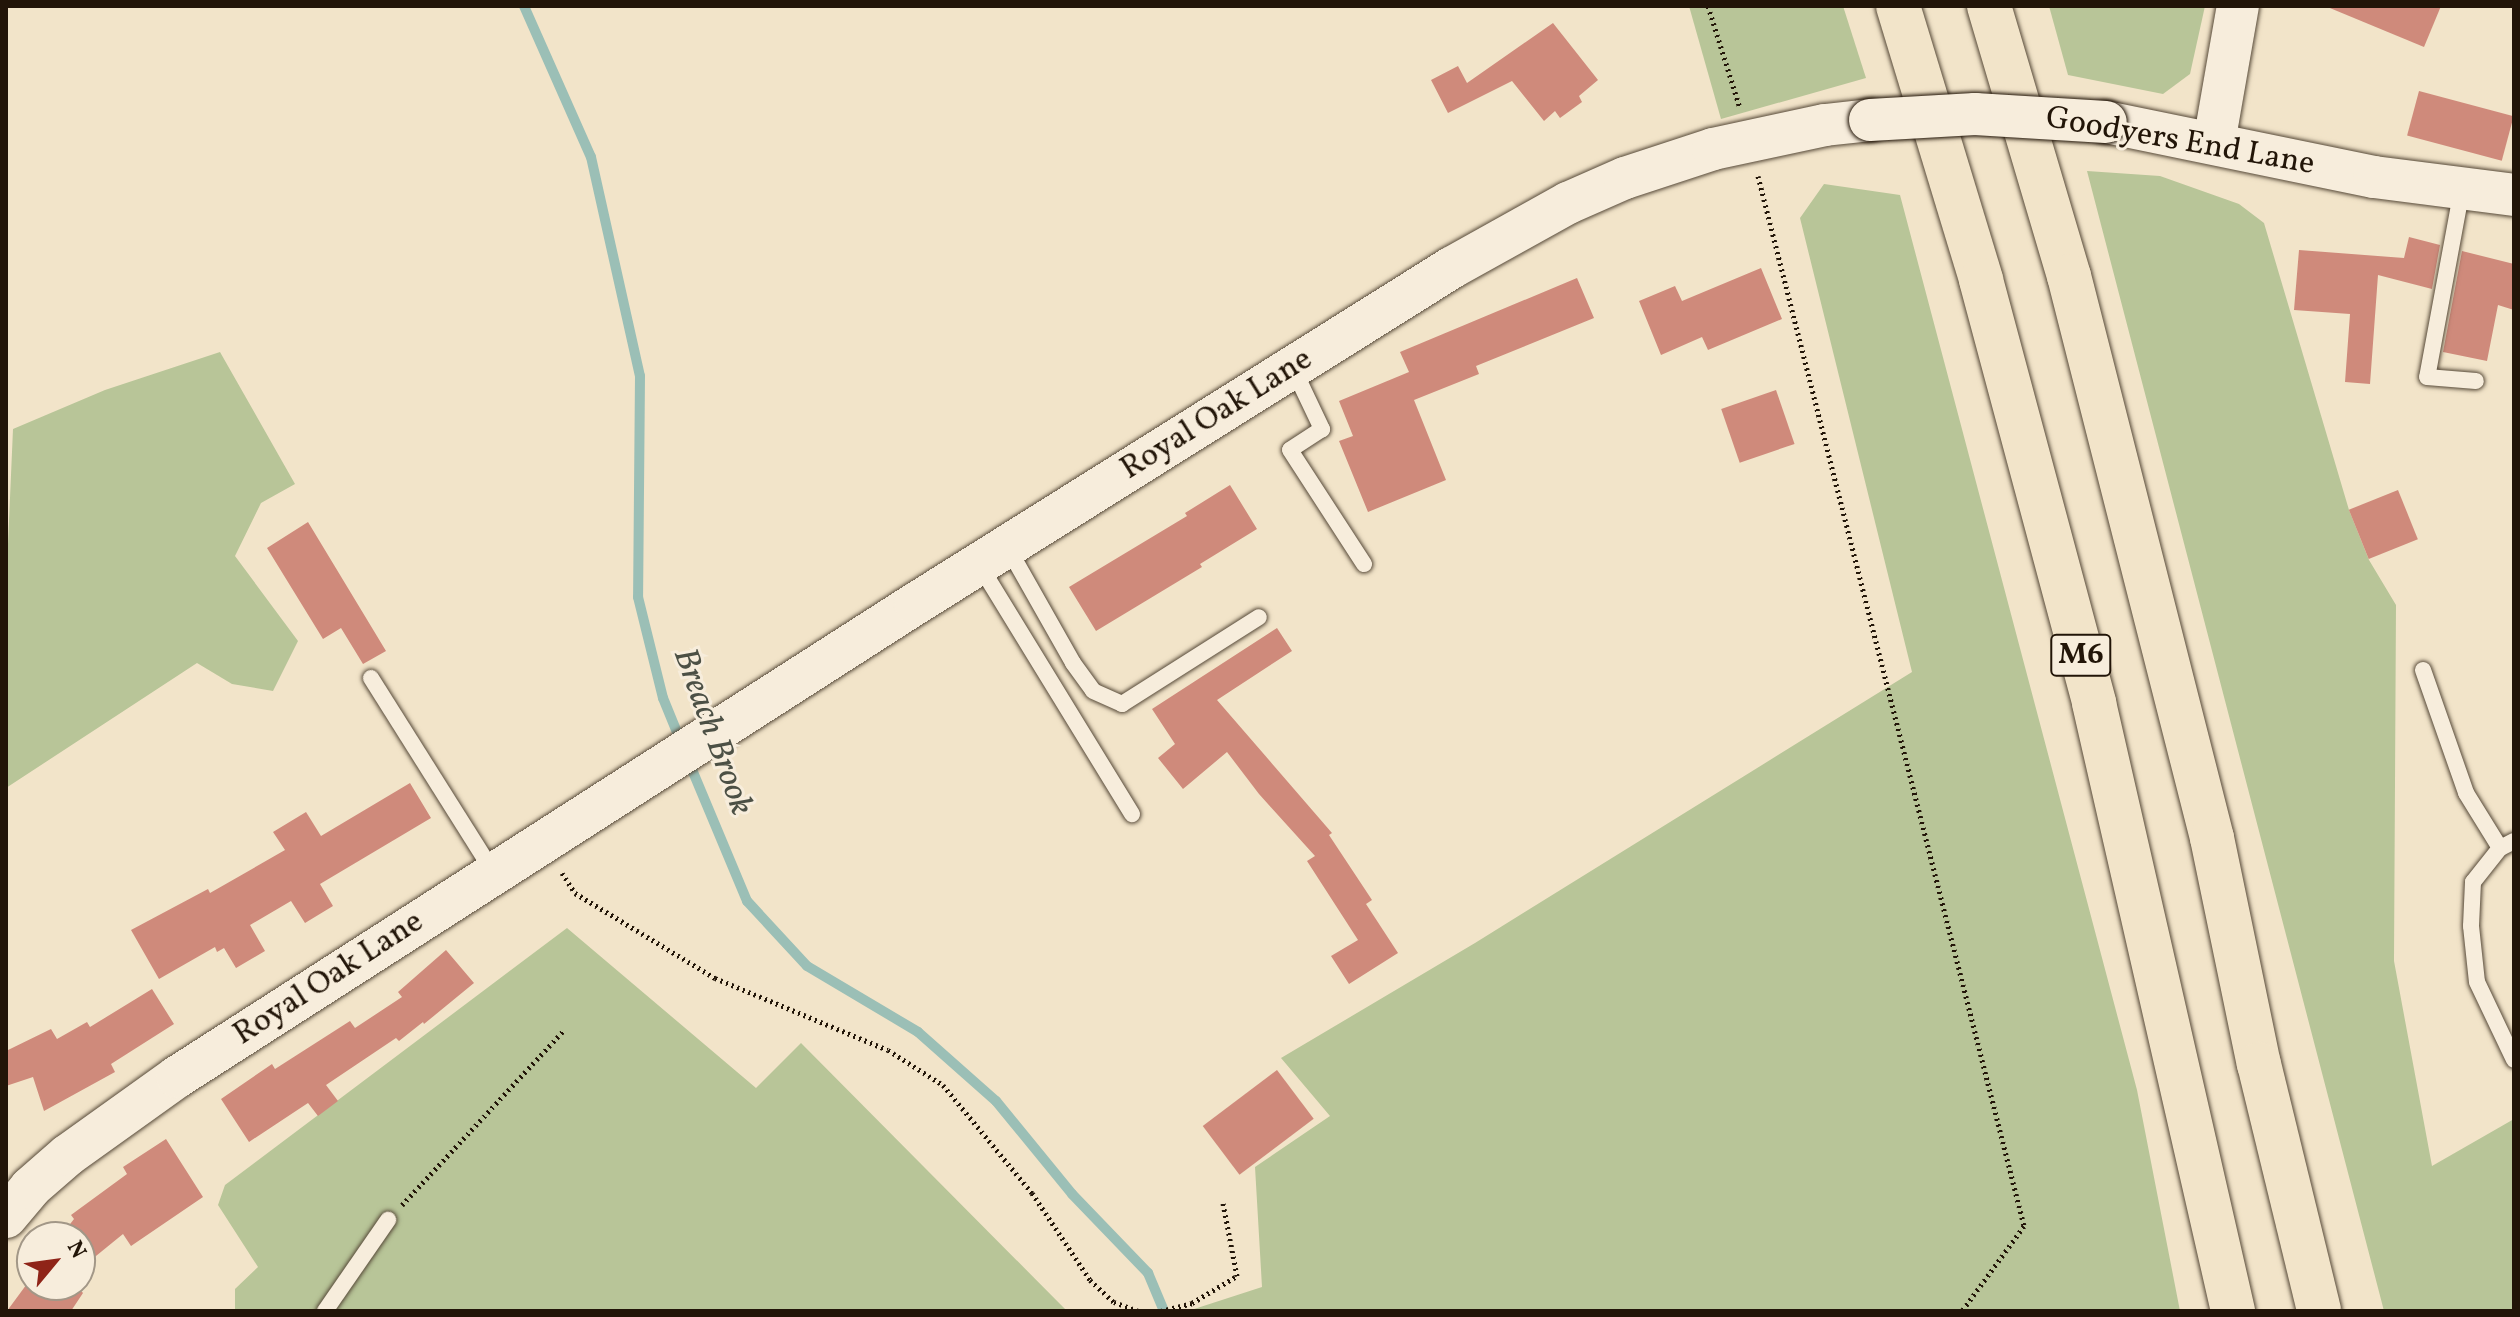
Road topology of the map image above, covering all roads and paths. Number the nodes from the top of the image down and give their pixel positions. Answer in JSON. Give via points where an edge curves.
{"nodes":[{"id":1,"x":1708,"y":6,"type":"edge"},
{"id":2,"x":1898,"y":6,"type":"edge"},
{"id":3,"x":1989,"y":6,"type":"edge"},
{"id":4,"x":2238,"y":6,"type":"edge"},
{"id":5,"x":1749,"y":141,"type":"junction"},
{"id":6,"x":2214,"y":143,"type":"junction"},
{"id":7,"x":2462,"y":187,"type":"junction"},
{"id":8,"x":2514,"y":195,"type":"edge"},
{"id":9,"x":1292,"y":367,"type":"junction"},
{"id":10,"x":2476,"y":381,"type":"dead end"},
{"id":11,"x":994,"y":556,"type":"junction"},
{"id":12,"x":1364,"y":564,"type":"dead end"},
{"id":13,"x":1259,"y":617,"type":"dead end"},
{"id":14,"x":2423,"y":670,"type":"dead end"},
{"id":15,"x":371,"y":678,"type":"dead end"},
{"id":16,"x":1132,"y":814,"type":"dead end"},
{"id":17,"x":540,"y":843,"type":"junction"},
{"id":18,"x":2507,"y":844,"type":"edge"},
{"id":19,"x":494,"y":873,"type":"junction"},
{"id":20,"x":563,"y":1031,"type":"dead end"},
{"id":21,"x":2514,"y":1060,"type":"edge"},
{"id":22,"x":1223,"y":1203,"type":"dead end"},
{"id":23,"x":6,"y":1217,"type":"edge"},
{"id":24,"x":388,"y":1220,"type":"joint"},
{"id":25,"x":325,"y":1311,"type":"edge"},
{"id":26,"x":1139,"y":1311,"type":"edge"},
{"id":27,"x":1161,"y":1311,"type":"edge"},
{"id":28,"x":1962,"y":1311,"type":"edge"},
{"id":29,"x":2233,"y":1311,"type":"edge"},
{"id":30,"x":2319,"y":1311,"type":"edge"}],
"edges":[{"from":1,"to":5,"type":"path"},
{"from":2,"to":29,"type":"highway","number":"M6","via":[[1981,280],[2094,703]]},
{"from":3,"to":30,"type":"highway","number":"M6","via":[[2069,276],[2205,807],[2259,1064]]},
{"from":4,"to":6,"type":"street"},
{"from":5,"to":6,"type":"street","name":"Goodyers End Lane","bridge":true,"via":[[1825,125],[1975,114],[2106,122]]},
{"from":5,"to":9,"type":"street","name":"Royal Oak Lane","via":[[1654,168],[1568,203]]},
{"from":5,"to":28,"type":"path","via":[[2024,1226]]},
{"from":6,"to":7,"type":"street","name":"Goodyers End Lane","via":[[2374,177]]},
{"from":7,"to":8,"type":"street","name":"Goodyers End Lane"},
{"from":7,"to":10,"type":"lane","via":[[2427,377]]},
{"from":9,"to":11,"type":"street","name":"Royal Oak Lane"},
{"from":9,"to":12,"type":"lane","via":[[1322,429],[1290,450]]},
{"from":11,"to":13,"type":"lane","via":[[1093,691],[1122,704]]},
{"from":11,"to":16,"type":"lane"},
{"from":11,"to":17,"type":"street","name":"Royal Oak Lane"},
{"from":14,"to":18,"type":"lane","via":[[2466,793]]},
{"from":15,"to":19,"type":"lane"},
{"from":17,"to":19,"type":"street","name":"Royal Oak Lane"},
{"from":17,"to":26,"type":"path","via":[[575,893],[715,978],[888,1050],[943,1085],[1032,1193],[1090,1280],[1114,1302]]},
{"from":18,"to":21,"type":"lane","via":[[2473,882],[2471,926],[2477,982]]},
{"from":19,"to":23,"type":"street","name":"Royal Oak Lane","via":[[113,1121],[30,1188]]},
{"from":20,"to":24,"type":"path"},
{"from":22,"to":27,"type":"path","via":[[1237,1276],[1192,1303]]},
{"from":24,"to":25,"type":"lane"}]}
